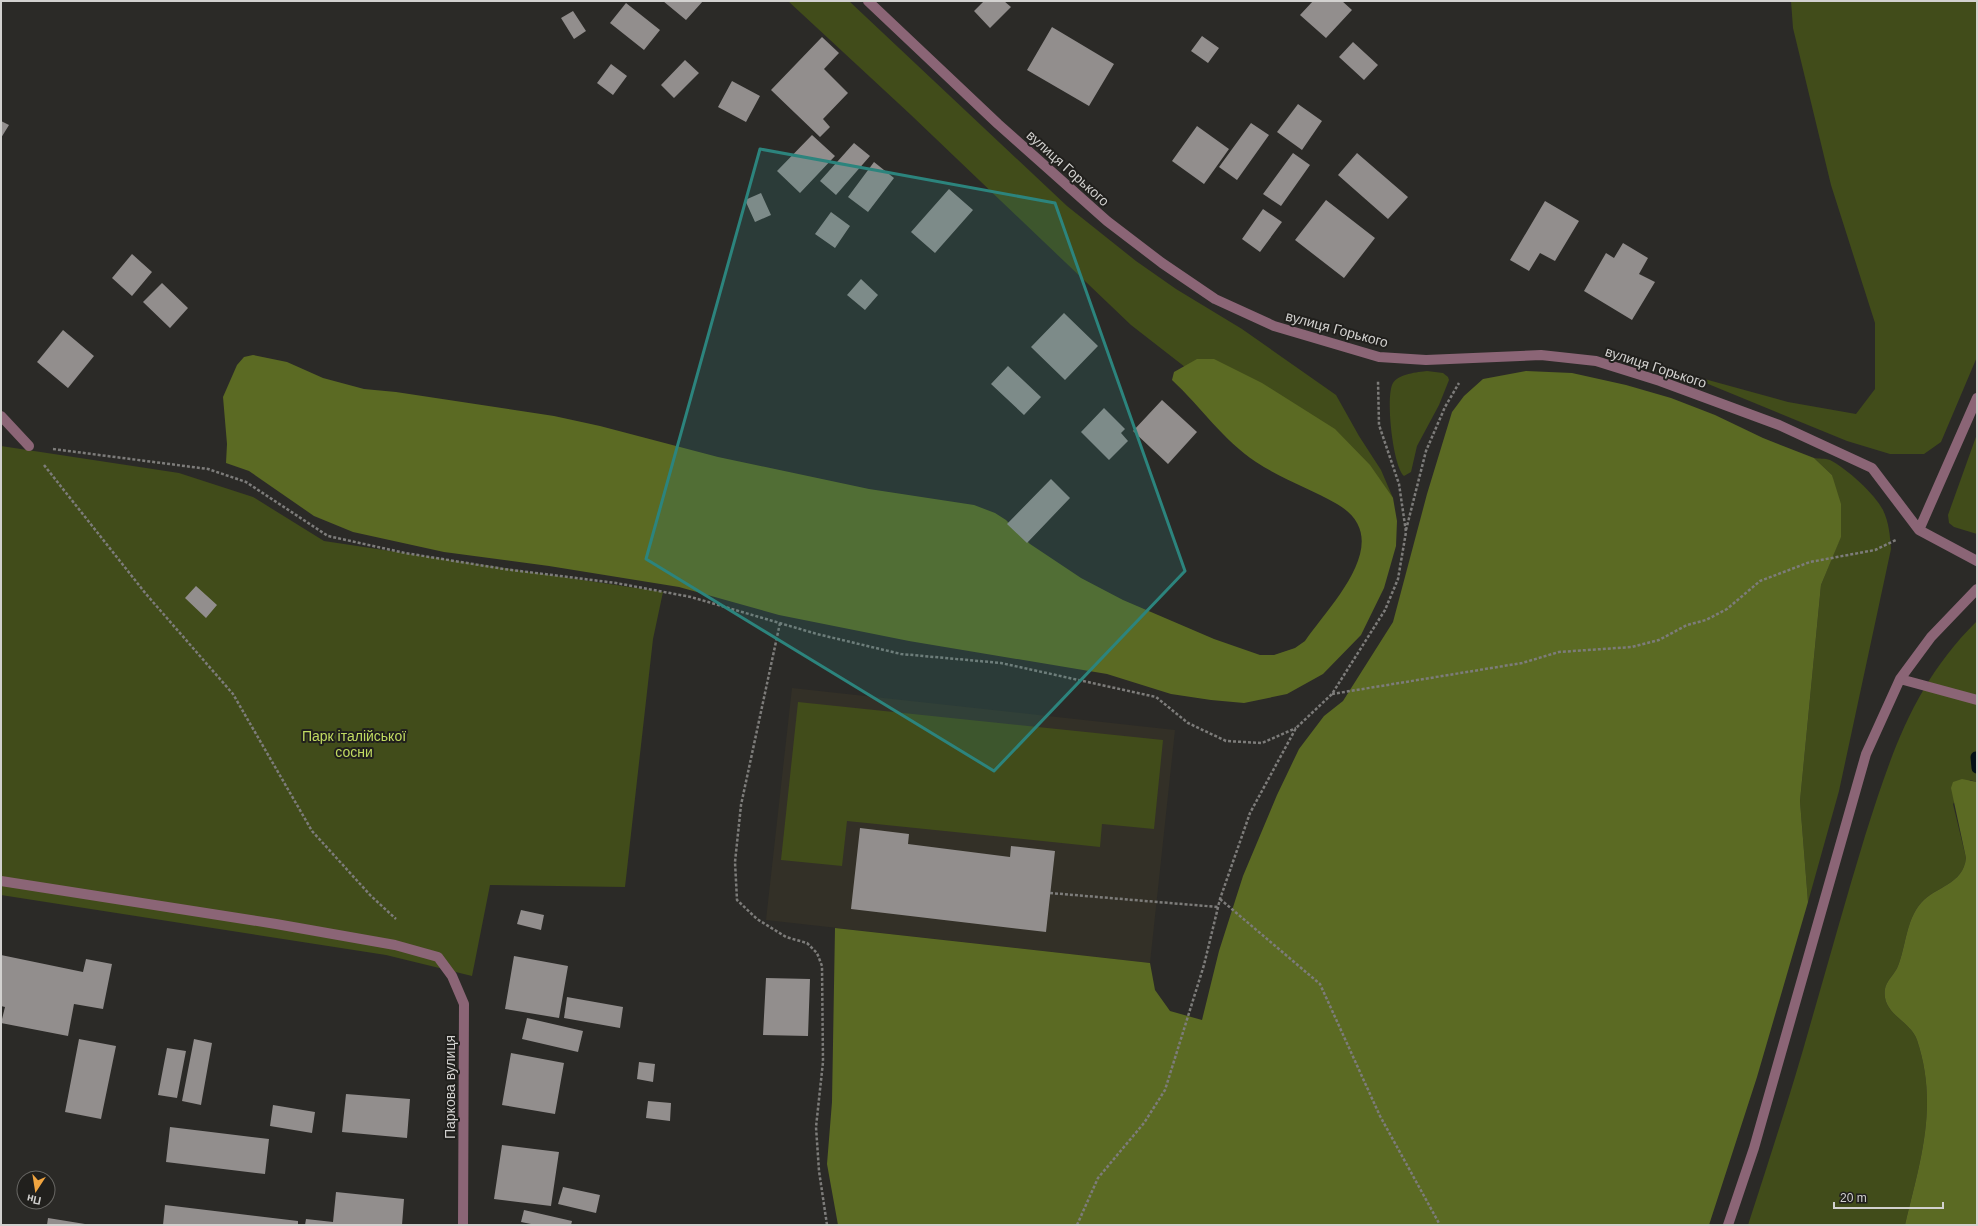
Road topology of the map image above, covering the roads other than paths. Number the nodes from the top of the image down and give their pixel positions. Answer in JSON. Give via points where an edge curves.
{"nodes":[{"id":1,"x":868,"y":1,"type":"edge"},
{"id":2,"x":1977,"y":398,"type":"edge"},
{"id":3,"x":1,"y":416,"type":"edge"},
{"id":4,"x":29,"y":446,"type":"road end"},
{"id":5,"x":1919,"y":530,"type":"junction"},
{"id":6,"x":1977,"y":561,"type":"edge"},
{"id":7,"x":1977,"y":589,"type":"edge"},
{"id":8,"x":1900,"y":679,"type":"junction"},
{"id":9,"x":1977,"y":700,"type":"edge"},
{"id":10,"x":1,"y":881,"type":"edge"},
{"id":11,"x":463,"y":1225,"type":"edge"},
{"id":12,"x":1728,"y":1225,"type":"edge"}],
"edges":[{"from":1,"to":5,"type":"street","name":"вулиця Горького","via":[[998,124],[1107,221],[1215,299],[1274,326],[1379,357],[1426,360],[1541,355],[1596,361],[1660,381],[1779,425],[1872,468]]},
{"from":2,"to":5,"type":"street"},
{"from":3,"to":4,"type":"street"},
{"from":5,"to":6,"type":"street","name":"вулиця Горького"},
{"from":7,"to":8,"type":"street","via":[[1931,637]]},
{"from":8,"to":9,"type":"street"},
{"from":8,"to":12,"type":"street","via":[[1866,754],[1754,1148]]},
{"from":10,"to":11,"type":"street","name":"Паркова вулиця","via":[[276,924],[395,945],[438,957],[452,976],[464,1004]]}]}
